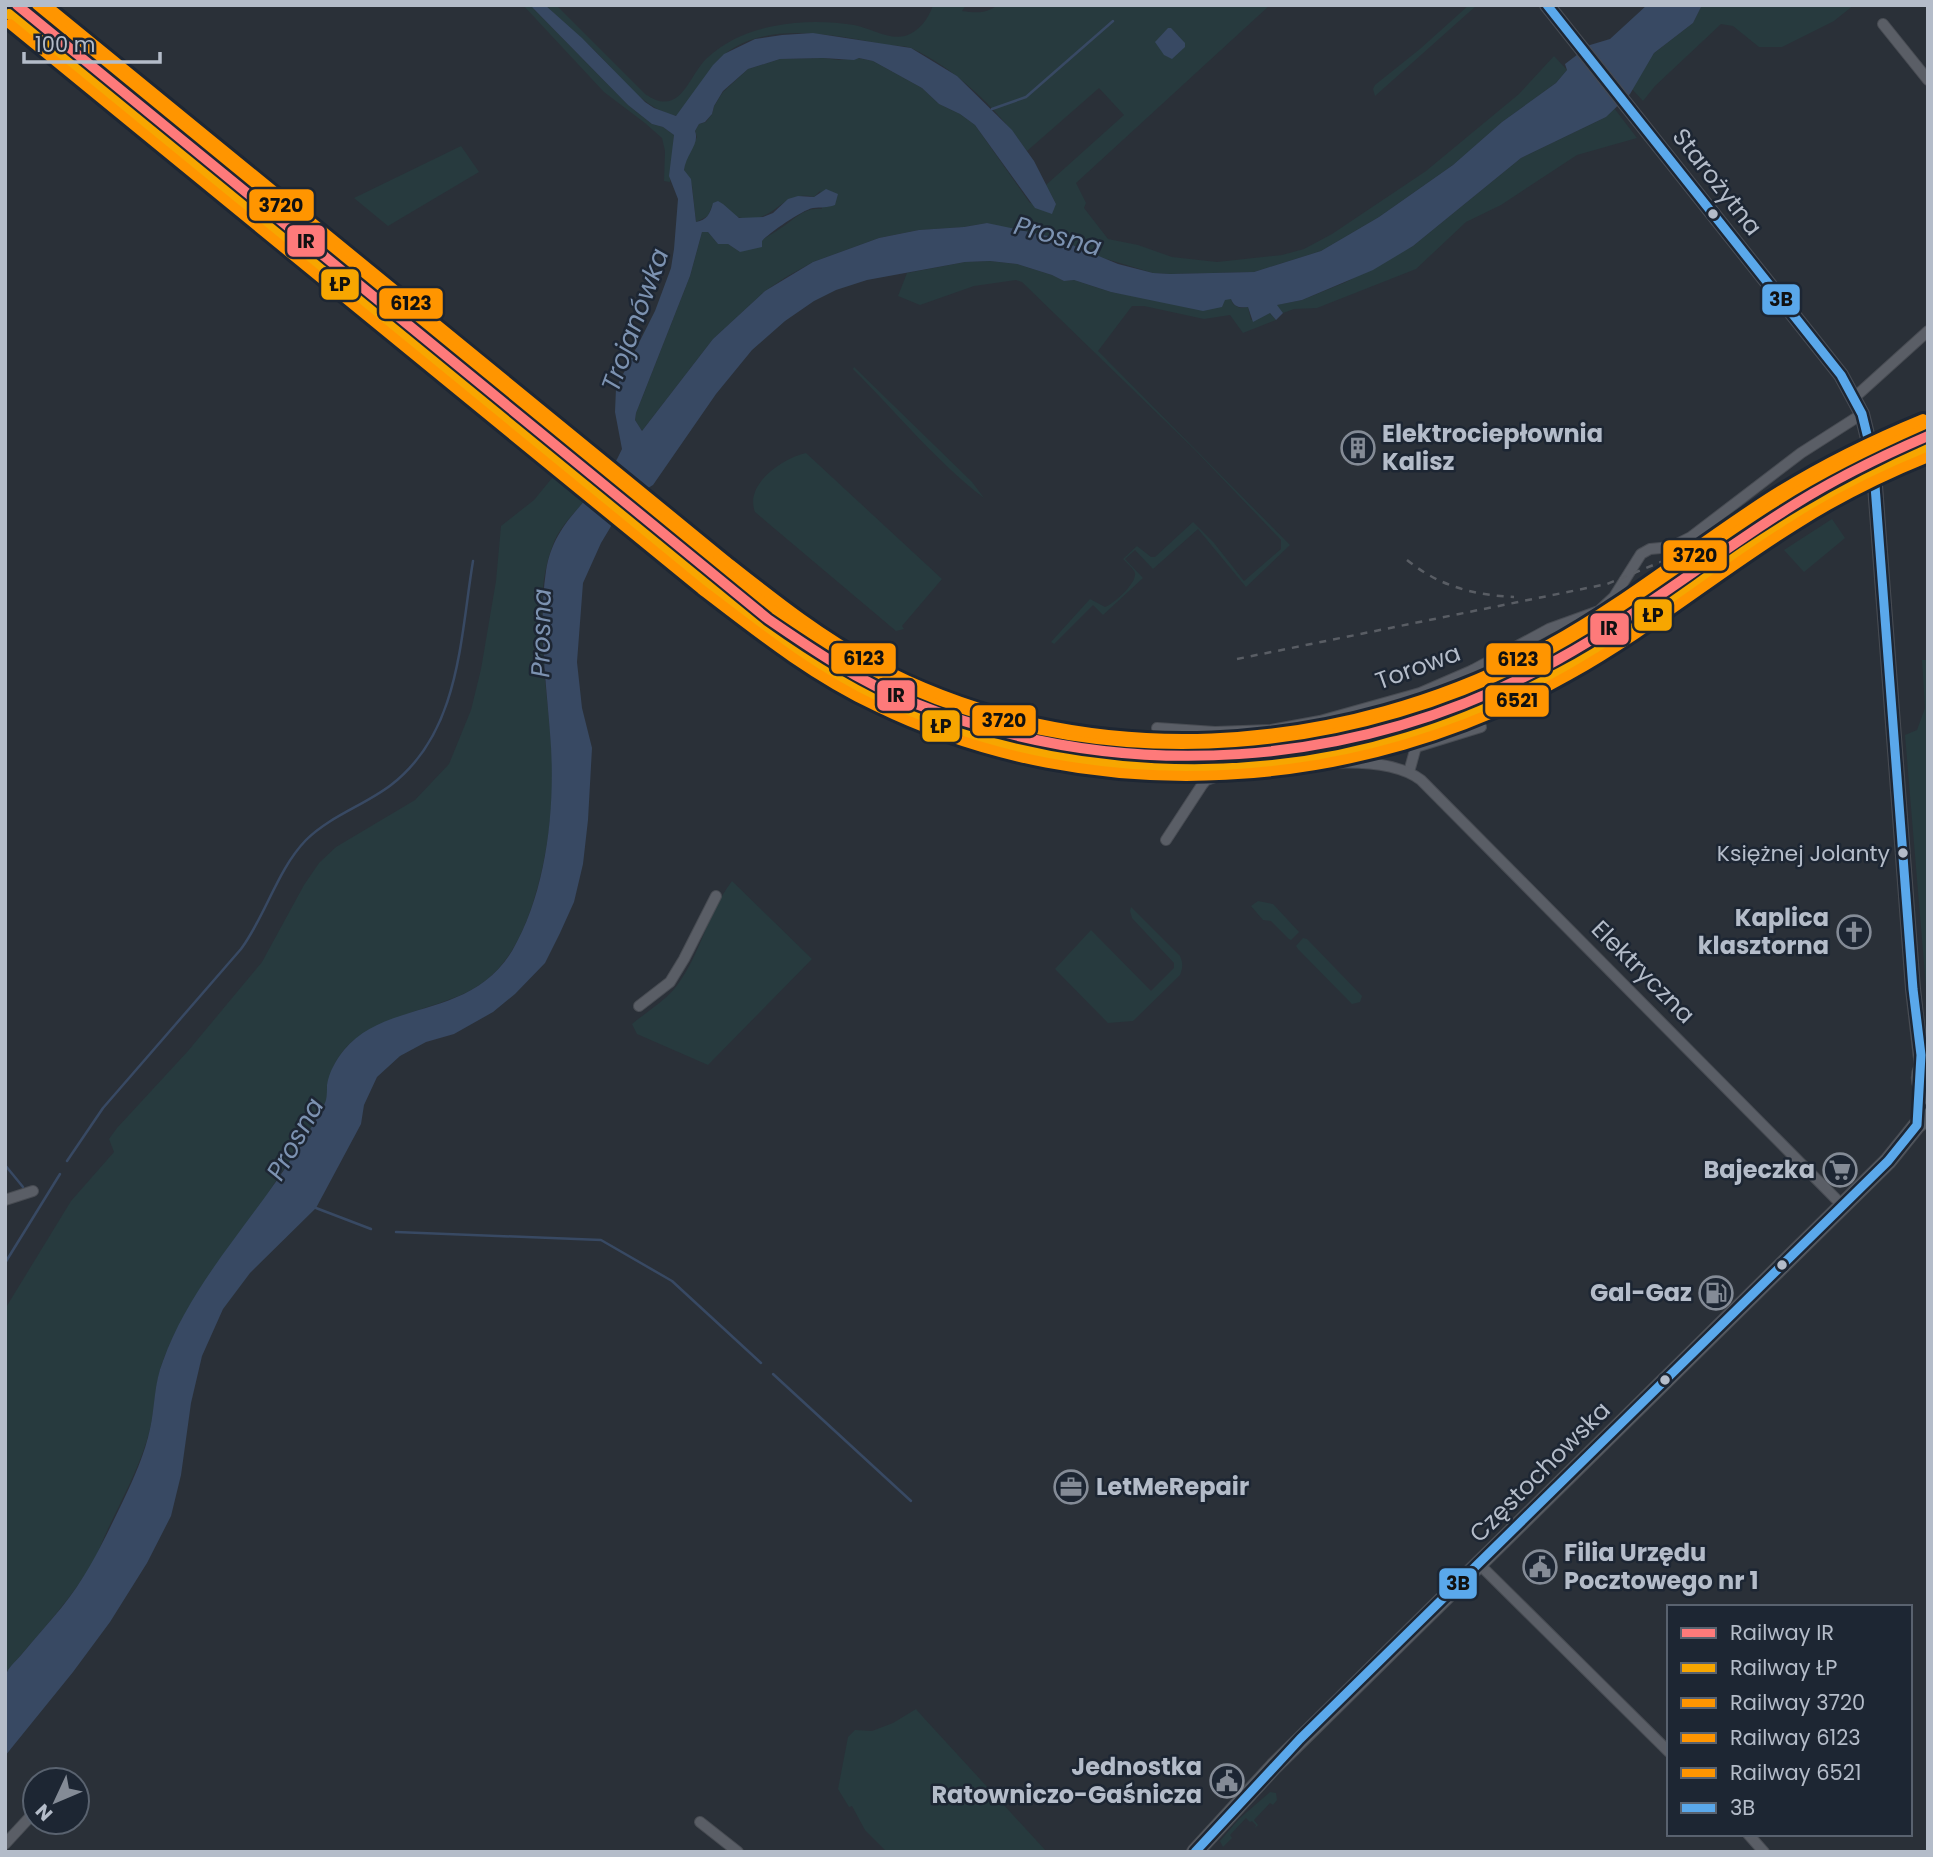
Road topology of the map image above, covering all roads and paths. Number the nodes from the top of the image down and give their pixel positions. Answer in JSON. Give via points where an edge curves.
{"nodes":[{"id":1,"x":1547,"y":5,"type":"edge"},
{"id":2,"x":1883,"y":24,"type":"dead end"},
{"id":3,"x":1928,"y":80,"type":"edge"},
{"id":4,"x":1928,"y":331,"type":"edge"},
{"id":5,"x":1855,"y":397,"type":"junction"},
{"id":6,"x":1862,"y":414,"type":"junction"},
{"id":7,"x":1473,"y":670,"type":"junction"},
{"id":8,"x":1482,"y":727,"type":"dead end"},
{"id":9,"x":1157,"y":728,"type":"dead end"},
{"id":10,"x":1416,"y":747,"type":"junction"},
{"id":11,"x":1409,"y":772,"type":"junction"},
{"id":12,"x":1166,"y":840,"type":"dead end"},
{"id":13,"x":716,"y":896,"type":"dead end"},
{"id":14,"x":639,"y":1006,"type":"dead end"},
{"id":15,"x":1917,"y":1014,"type":"junction"},
{"id":16,"x":1928,"y":1035,"type":"edge"},
{"id":17,"x":1925,"y":1064,"type":"edge"},
{"id":18,"x":1924,"y":1091,"type":"edge"},
{"id":19,"x":1922,"y":1121,"type":"edge"},
{"id":20,"x":33,"y":1191,"type":"dead end"},
{"id":21,"x":5,"y":1200,"type":"edge"},
{"id":22,"x":1843,"y":1206,"type":"junction"},
{"id":23,"x":1479,"y":1563,"type":"junction"},
{"id":24,"x":1667,"y":1750,"type":"edge"},
{"id":25,"x":700,"y":1822,"type":"dead end"},
{"id":26,"x":21,"y":1827,"type":"edge"},
{"id":27,"x":1750,"y":1836,"type":"edge"},
{"id":28,"x":5,"y":1844,"type":"edge"},
{"id":29,"x":738,"y":1852,"type":"edge"},
{"id":30,"x":1195,"y":1852,"type":"edge"},
{"id":31,"x":1764,"y":1852,"type":"edge"}],
"edges":[{"from":1,"to":5,"type":"street","name":"Starożytna"},
{"from":2,"to":3,"type":"street"},
{"from":4,"to":5,"type":"street"},
{"from":5,"to":6,"type":"street","name":"Starożytna"},
{"from":6,"to":7,"type":"street","name":"Torowa","via":[[1807,449],[1691,537],[1641,554],[1604,607],[1549,629]]},
{"from":6,"to":15,"type":"street","via":[[1872,459]]},
{"from":7,"to":9,"type":"street","name":"Torowa","via":[[1412,695],[1300,725],[1244,732]]},
{"from":7,"to":10,"type":"street","via":[[1470,708],[1424,733]]},
{"from":8,"to":10,"type":"street"},
{"from":10,"to":11,"type":"street"},
{"from":11,"to":12,"type":"street","via":[[1341,762],[1218,776],[1206,780]]},
{"from":11,"to":22,"type":"street","name":"Elektryczna"},
{"from":13,"to":14,"type":"street","via":[[670,982]]},
{"from":15,"to":16,"type":"street"},
{"from":15,"to":17,"type":"street"},
{"from":17,"to":18,"type":"main road","name":"Częstochowska","via":[[1919,1074]]},
{"from":18,"to":19,"type":"main road","name":"Częstochowska"},
{"from":19,"to":22,"type":"main road","name":"Częstochowska"},
{"from":20,"to":21,"type":"street"},
{"from":22,"to":23,"type":"main road","name":"Częstochowska"},
{"from":23,"to":24,"type":"street"},
{"from":23,"to":30,"type":"main road","name":"Częstochowska","via":[[1274,1766]]},
{"from":25,"to":29,"type":"street"},
{"from":26,"to":28,"type":"street"},
{"from":27,"to":31,"type":"street"}]}
